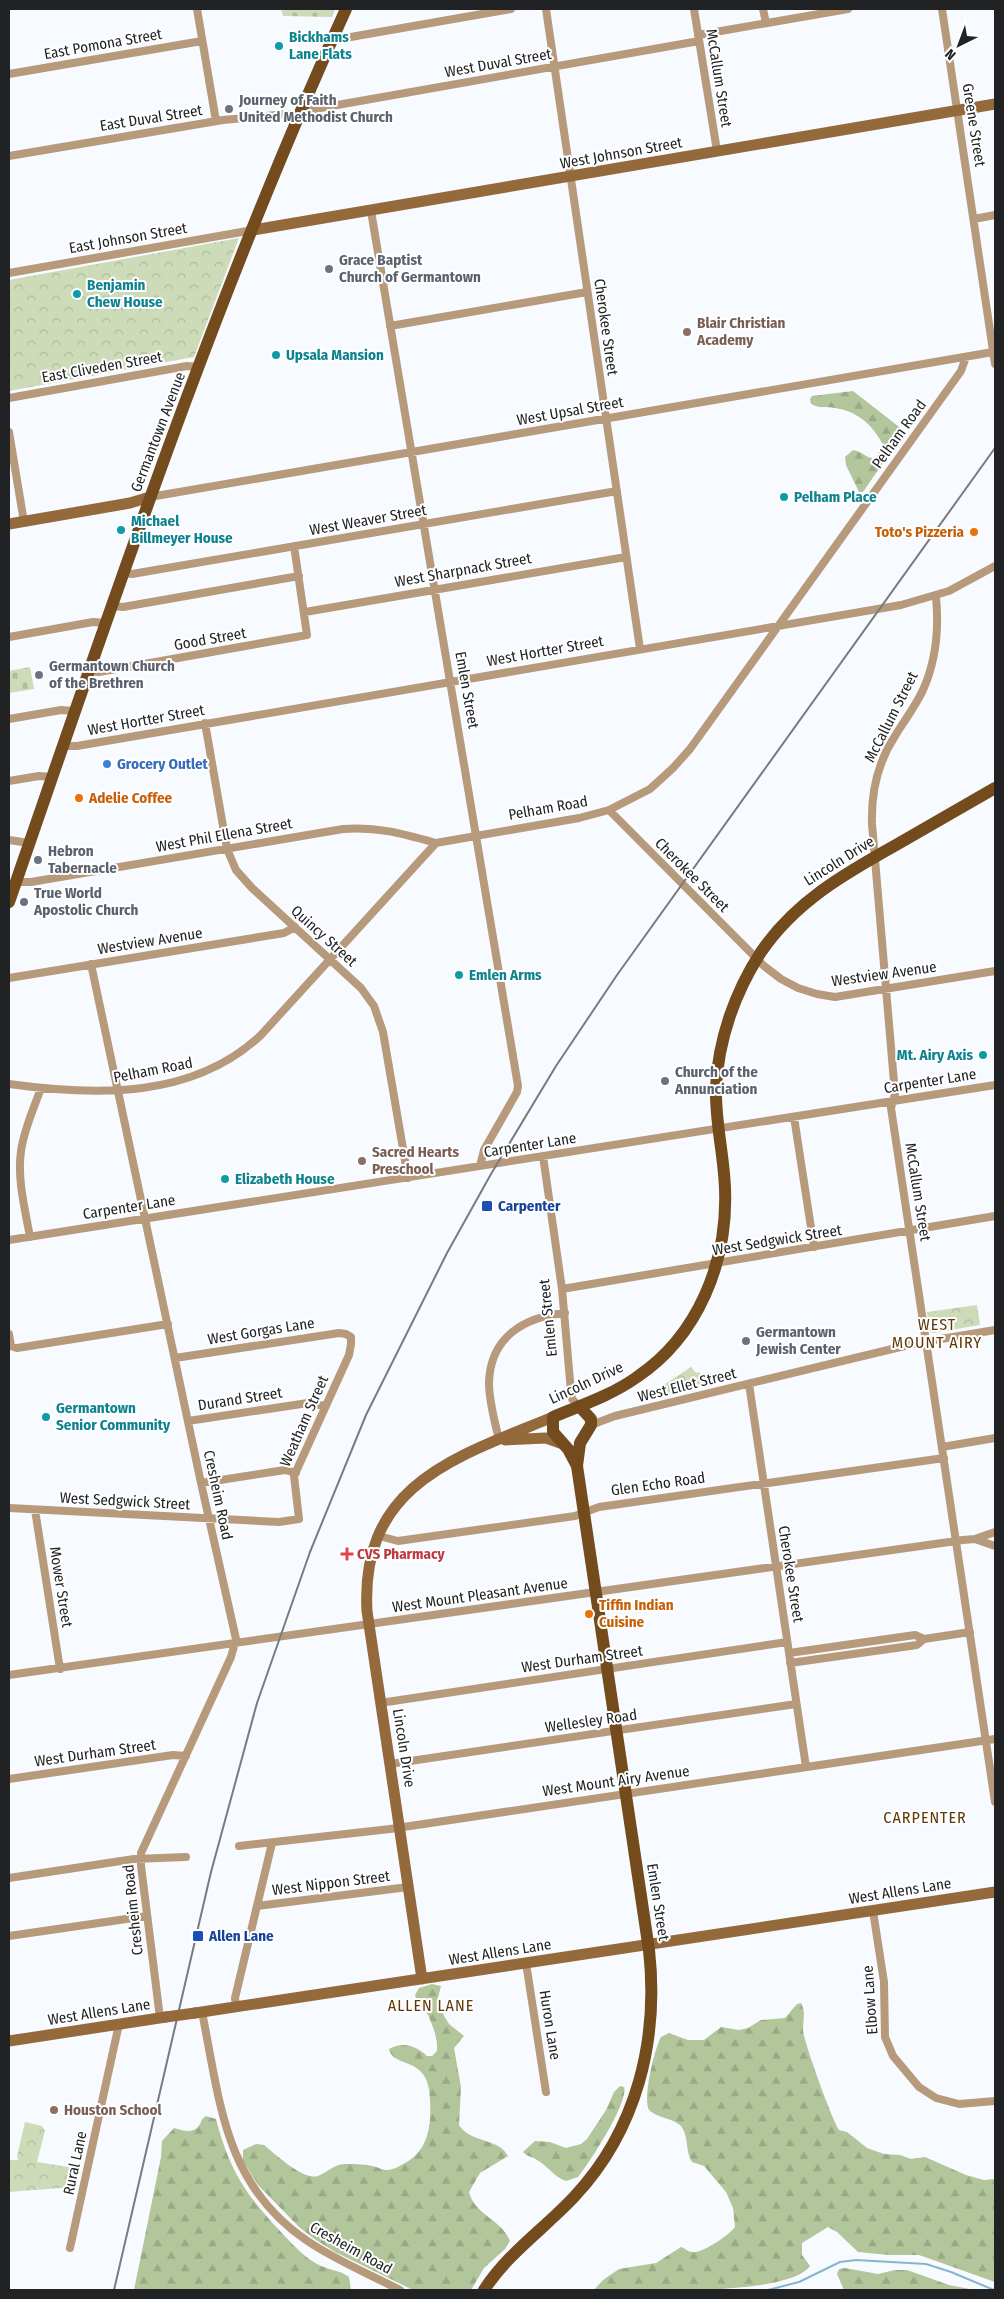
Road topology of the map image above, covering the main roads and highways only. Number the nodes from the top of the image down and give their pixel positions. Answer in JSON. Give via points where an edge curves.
{"nodes":[{"id":1,"x":346,"y":9,"type":"edge"},
{"id":2,"x":995,"y":788,"type":"edge"},
{"id":3,"x":9,"y":902,"type":"edge"},
{"id":4,"x":579,"y":1406,"type":"junction"},
{"id":5,"x":553,"y":1417,"type":"joint"},
{"id":6,"x":587,"y":1430,"type":"junction"},
{"id":7,"x":563,"y":1444,"type":"junction"},
{"id":8,"x":577,"y":1466,"type":"junction"},
{"id":9,"x":484,"y":2290,"type":"edge"}],
"edges":[{"from":1,"to":3,"type":"main road","name":"Germantown Avenue","via":[[299,113],[150,498]]},
{"from":2,"to":4,"type":"main road","name":"Lincoln Drive","via":[[834,881],[780,928],[757,959],[735,1002],[724,1038],[716,1085],[725,1206],[721,1243],[707,1292],[695,1316],[671,1349],[650,1368],[628,1383]]},
{"from":4,"to":5,"type":"main road","name":"Lincoln Drive"},
{"from":4,"to":6,"type":"main road","name":"Emlen Street","via":[[590,1416]]},
{"from":5,"to":7,"type":"main road","name":"Emlen Street","via":[[553,1432]]},
{"from":6,"to":7,"type":"main road","via":[[576,1442]]},
{"from":6,"to":8,"type":"main road","name":"Emlen Street","via":[[578,1451]]},
{"from":7,"to":8,"type":"main road","name":"Emlen Street"},
{"from":8,"to":9,"type":"main road","name":"Emlen Street","via":[[648,1944],[652,1997],[648,2044],[640,2082],[622,2128],[599,2166],[580,2190],[512,2254]]}]}
